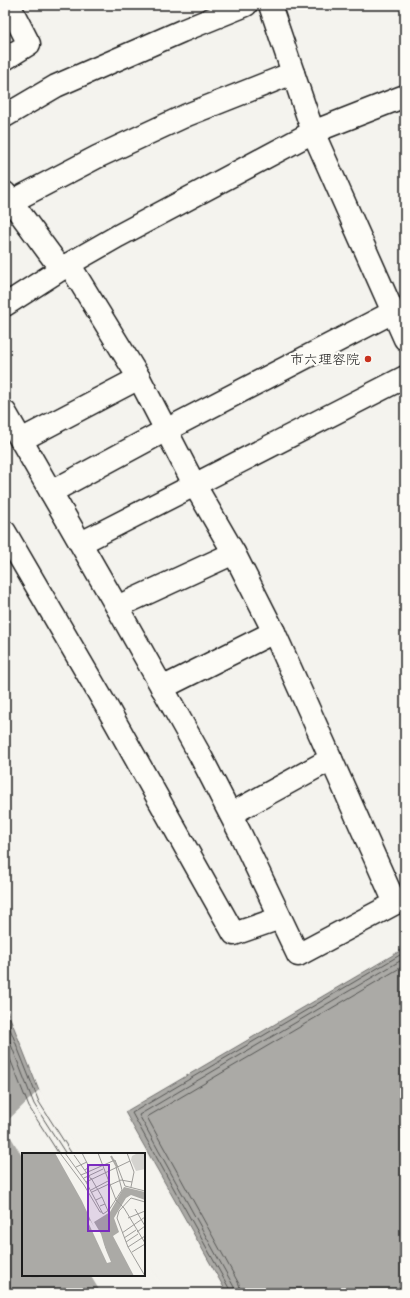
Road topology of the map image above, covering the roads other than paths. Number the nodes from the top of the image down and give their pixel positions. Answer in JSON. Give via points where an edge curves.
{"nodes":[{"id":1,"x":9,"y":5,"type":"edge"},
{"id":2,"x":246,"y":5,"type":"edge"},
{"id":3,"x":270,"y":5,"type":"edge"},
{"id":4,"x":5,"y":59,"type":"edge"},
{"id":5,"x":293,"y":73,"type":"junction"},
{"id":6,"x":405,"y":96,"type":"edge"},
{"id":7,"x":5,"y":116,"type":"edge"},
{"id":8,"x":313,"y":132,"type":"junction"},
{"id":9,"x":7,"y":200,"type":"edge"},
{"id":10,"x":65,"y":267,"type":"junction"},
{"id":11,"x":5,"y":305,"type":"edge"},
{"id":12,"x":393,"y":312,"type":"junction"},
{"id":13,"x":405,"y":339,"type":"edge"},
{"id":14,"x":405,"y":377,"type":"edge"},
{"id":15,"x":139,"y":378,"type":"junction"},
{"id":16,"x":5,"y":412,"type":"edge"},
{"id":17,"x":166,"y":430,"type":"junction"},
{"id":18,"x":21,"y":440,"type":"junction"},
{"id":19,"x":194,"y":484,"type":"junction"},
{"id":20,"x":51,"y":492,"type":"junction"},
{"id":21,"x":5,"y":532,"type":"edge"},
{"id":22,"x":81,"y":543,"type":"junction"},
{"id":23,"x":234,"y":554,"type":"junction"},
{"id":24,"x":117,"y":607,"type":"junction"},
{"id":25,"x":274,"y":632,"type":"junction"},
{"id":26,"x":162,"y":688,"type":"junction"},
{"id":27,"x":331,"y":759,"type":"junction"},
{"id":28,"x":230,"y":814,"type":"junction"},
{"id":29,"x":400,"y":900,"type":"edge"},
{"id":30,"x":280,"y":918,"type":"junction"}],
"edges":[{"from":1,"to":4,"type":"street","via":[[29,44]]},
{"from":2,"to":7,"type":"street","via":[[56,86]]},
{"from":3,"to":5,"type":"street"},
{"from":5,"to":8,"type":"street"},
{"from":5,"to":9,"type":"street","via":[[188,115]]},
{"from":6,"to":8,"type":"street"},
{"from":8,"to":10,"type":"street","via":[[125,232]]},
{"from":8,"to":12,"type":"street"},
{"from":9,"to":10,"type":"street"},
{"from":10,"to":11,"type":"street"},
{"from":10,"to":15,"type":"street"},
{"from":12,"to":13,"type":"street"},
{"from":12,"to":17,"type":"street"},
{"from":14,"to":19,"type":"street"},
{"from":15,"to":17,"type":"street"},
{"from":15,"to":18,"type":"street"},
{"from":16,"to":18,"type":"street"},
{"from":17,"to":19,"type":"street"},
{"from":17,"to":20,"type":"street"},
{"from":18,"to":20,"type":"street"},
{"from":19,"to":22,"type":"street"},
{"from":19,"to":23,"type":"street"},
{"from":20,"to":22,"type":"street"},
{"from":21,"to":30,"type":"street","via":[[234,934]]},
{"from":22,"to":24,"type":"street"},
{"from":23,"to":24,"type":"street"},
{"from":23,"to":25,"type":"street"},
{"from":24,"to":26,"type":"street"},
{"from":25,"to":26,"type":"street"},
{"from":25,"to":27,"type":"street"},
{"from":26,"to":28,"type":"street"},
{"from":27,"to":28,"type":"street"},
{"from":27,"to":29,"type":"street"},
{"from":28,"to":30,"type":"street"},
{"from":29,"to":30,"type":"street","via":[[298,955]]}]}
